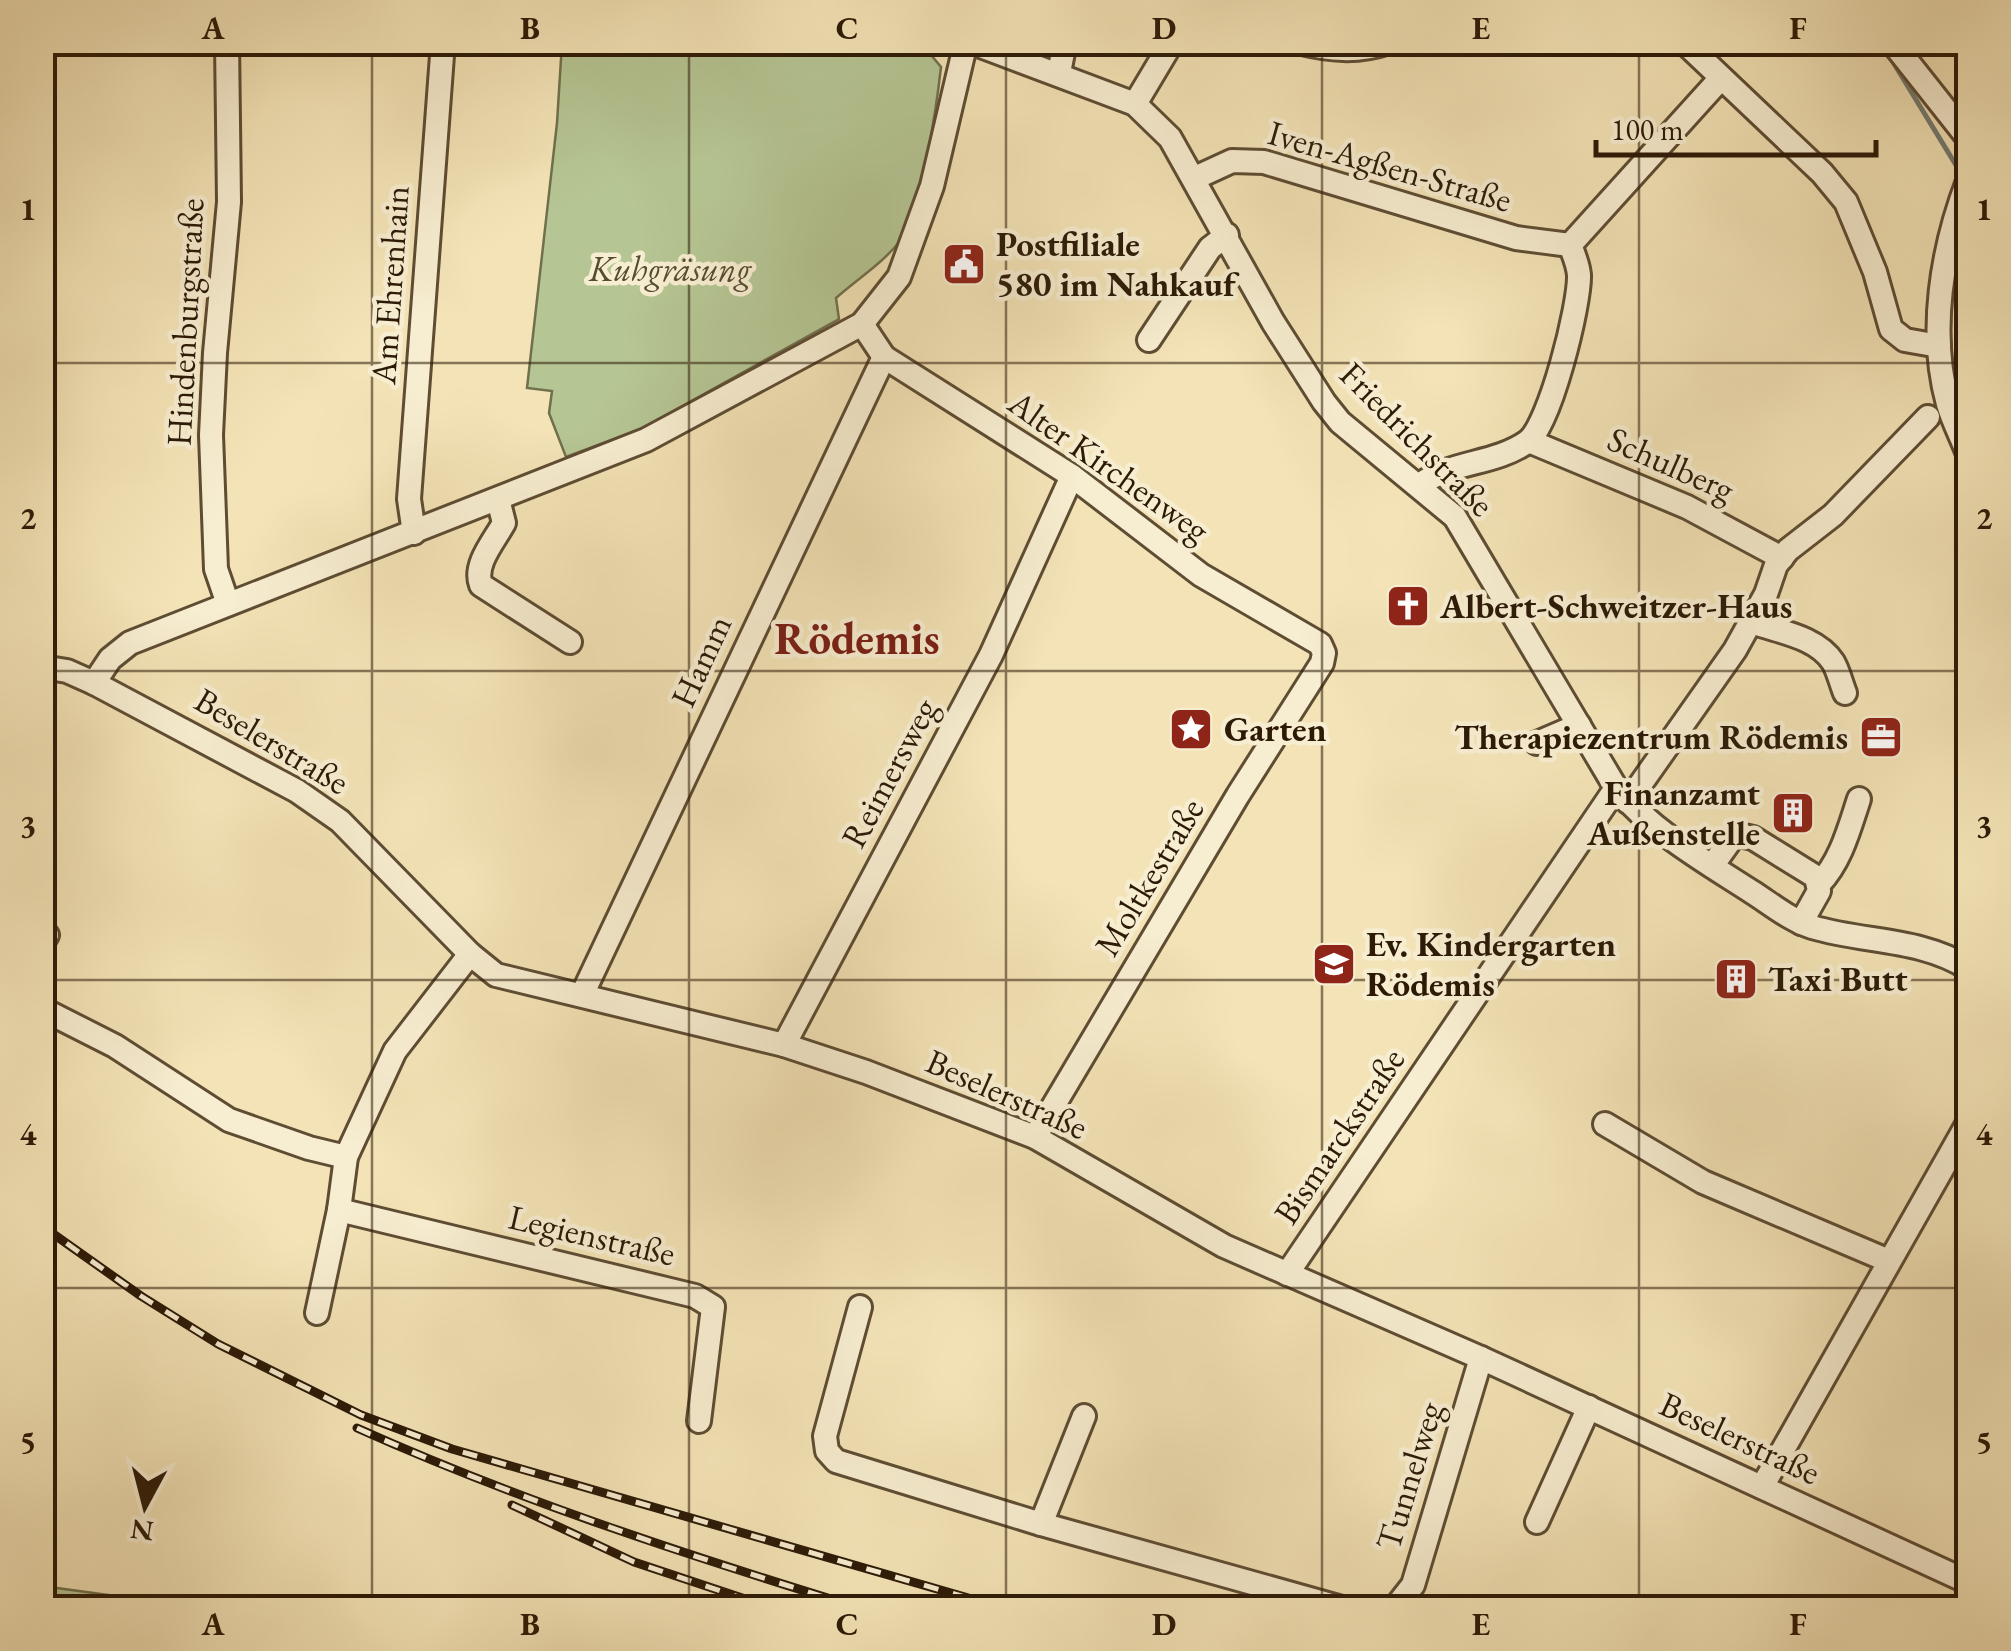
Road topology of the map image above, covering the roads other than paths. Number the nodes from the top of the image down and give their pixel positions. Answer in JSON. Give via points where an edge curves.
{"nodes":[{"id":1,"x":227,"y":42,"type":"edge"},
{"id":2,"x":443,"y":42,"type":"edge"},
{"id":3,"x":968,"y":42,"type":"edge"},
{"id":4,"x":1065,"y":42,"type":"edge"},
{"id":5,"x":1172,"y":42,"type":"edge"},
{"id":6,"x":1297,"y":42,"type":"edge"},
{"id":7,"x":1389,"y":42,"type":"edge"},
{"id":8,"x":1684,"y":42,"type":"edge"},
{"id":9,"x":1892,"y":42,"type":"edge"},
{"id":10,"x":1059,"y":73,"type":"junction"},
{"id":11,"x":1720,"y":78,"type":"junction"},
{"id":12,"x":1135,"y":104,"type":"junction"},
{"id":13,"x":1968,"y":138,"type":"edge"},
{"id":14,"x":1195,"y":178,"type":"junction"},
{"id":15,"x":1965,"y":190,"type":"edge"},
{"id":16,"x":1226,"y":236,"type":"junction"},
{"id":17,"x":1570,"y":245,"type":"junction"},
{"id":18,"x":862,"y":324,"type":"junction"},
{"id":19,"x":1150,"y":340,"type":"dead end"},
{"id":20,"x":1939,"y":346,"type":"junction"},
{"id":21,"x":884,"y":357,"type":"junction"},
{"id":22,"x":1928,"y":417,"type":"dead end"},
{"id":23,"x":1529,"y":441,"type":"junction"},
{"id":24,"x":1968,"y":454,"type":"edge"},
{"id":25,"x":1072,"y":476,"type":"junction"},
{"id":26,"x":1420,"y":485,"type":"junction"},
{"id":27,"x":498,"y":499,"type":"junction"},
{"id":28,"x":414,"y":533,"type":"junction"},
{"id":29,"x":1782,"y":558,"type":"junction"},
{"id":30,"x":228,"y":604,"type":"junction"},
{"id":31,"x":1752,"y":622,"type":"junction"},
{"id":32,"x":570,"y":642,"type":"dead end"},
{"id":33,"x":1324,"y":653,"type":"joint"},
{"id":34,"x":42,"y":667,"type":"edge"},
{"id":35,"x":94,"y":683,"type":"junction"},
{"id":36,"x":1845,"y":692,"type":"dead end"},
{"id":37,"x":1578,"y":724,"type":"junction"},
{"id":38,"x":1536,"y":743,"type":"dead end"},
{"id":39,"x":1622,"y":795,"type":"junction"},
{"id":40,"x":1859,"y":799,"type":"dead end"},
{"id":41,"x":1712,"y":866,"type":"junction"},
{"id":42,"x":1819,"y":884,"type":"junction"},
{"id":43,"x":1801,"y":923,"type":"junction"},
{"id":44,"x":470,"y":954,"type":"junction"},
{"id":45,"x":1968,"y":968,"type":"edge"},
{"id":46,"x":582,"y":996,"type":"junction"},
{"id":47,"x":42,"y":1009,"type":"edge"},
{"id":48,"x":784,"y":1045,"type":"junction"},
{"id":49,"x":1968,"y":1123,"type":"edge"},
{"id":50,"x":1605,"y":1124,"type":"dead end"},
{"id":51,"x":1035,"y":1137,"type":"junction"},
{"id":52,"x":346,"y":1156,"type":"junction"},
{"id":53,"x":339,"y":1210,"type":"junction"},
{"id":54,"x":1889,"y":1261,"type":"junction"},
{"id":55,"x":1287,"y":1274,"type":"junction"},
{"id":56,"x":860,"y":1307,"type":"dead end"},
{"id":57,"x":317,"y":1313,"type":"dead end"},
{"id":58,"x":1481,"y":1358,"type":"junction"},
{"id":59,"x":1588,"y":1408,"type":"junction"},
{"id":60,"x":1084,"y":1416,"type":"dead end"},
{"id":61,"x":699,"y":1421,"type":"dead end"},
{"id":62,"x":1762,"y":1486,"type":"junction"},
{"id":63,"x":1537,"y":1522,"type":"dead end"},
{"id":64,"x":1042,"y":1524,"type":"junction"},
{"id":65,"x":1968,"y":1582,"type":"edge"},
{"id":66,"x":1342,"y":1608,"type":"edge"},
{"id":67,"x":1396,"y":1608,"type":"edge"}],
"edges":[{"from":1,"to":30,"type":"street","name":"Hindenburgstraße","via":[[229,202],[210,435],[216,569]]},
{"from":2,"to":28,"type":"street","name":"Am Ehrenhain","via":[[409,499]]},
{"from":3,"to":10,"type":"street","name":"Friedrichstraße"},
{"from":3,"to":18,"type":"street","via":[[932,186],[899,276]]},
{"from":4,"to":10,"type":"street"},
{"from":5,"to":12,"type":"street"},
{"from":6,"to":7,"type":"street","via":[[1330,50]]},
{"from":8,"to":11,"type":"street"},
{"from":9,"to":13,"type":"street"},
{"from":10,"to":12,"type":"street","name":"Friedrichstraße"},
{"from":11,"to":17,"type":"street"},
{"from":11,"to":20,"type":"street","via":[[1846,202],[1891,329],[1905,340]]},
{"from":12,"to":14,"type":"street","name":"Friedrichstraße","via":[[1170,138]]},
{"from":14,"to":16,"type":"street","name":"Friedrichstraße"},
{"from":14,"to":17,"type":"street","name":"Iven-Agßen-Straße","via":[[1232,160],[1264,162],[1516,238]]},
{"from":15,"to":20,"type":"street","via":[[1945,261]]},
{"from":16,"to":19,"type":"street","via":[[1210,248]]},
{"from":16,"to":26,"type":"street","name":"Friedrichstraße","via":[[1324,402]]},
{"from":17,"to":23,"type":"street","via":[[1579,276],[1573,319],[1549,401]]},
{"from":18,"to":21,"type":"street","name":"Alter Kirchenweg"},
{"from":18,"to":27,"type":"street","via":[[646,440]]},
{"from":20,"to":24,"type":"street","via":[[1948,404]]},
{"from":21,"to":25,"type":"street","name":"Alter Kirchenweg"},
{"from":21,"to":46,"type":"street","name":"Hamm"},
{"from":22,"to":29,"type":"street"},
{"from":23,"to":26,"type":"street"},
{"from":23,"to":29,"type":"street","name":"Schulberg","via":[[1687,507]]},
{"from":25,"to":33,"type":"street","name":"Alter Kirchenweg","via":[[1201,575],[1320,644]]},
{"from":25,"to":48,"type":"street","name":"Reimersweg","via":[[991,654]]},
{"from":26,"to":37,"type":"street","name":"Friedrichstraße","via":[[1455,517]]},
{"from":27,"to":28,"type":"street"},
{"from":27,"to":32,"type":"street","via":[[504,523],[481,564],[481,585]]},
{"from":28,"to":30,"type":"street"},
{"from":29,"to":31,"type":"street"},
{"from":30,"to":35,"type":"street","via":[[130,643]]},
{"from":31,"to":36,"type":"street","via":[[1816,647],[1832,661]]},
{"from":31,"to":39,"type":"street"},
{"from":33,"to":51,"type":"street","name":"Moltkestraße"},
{"from":34,"to":35,"type":"street","name":"Beselerstraße"},
{"from":35,"to":44,"type":"street","name":"Beselerstraße","via":[[298,790],[373,854]]},
{"from":37,"to":38,"type":"street"},
{"from":37,"to":39,"type":"street","name":"Friedrichstraße"},
{"from":39,"to":41,"type":"street","name":"Friedrichstraße"},
{"from":39,"to":55,"type":"street","name":"Bismarckstraße"},
{"from":40,"to":42,"type":"street","via":[[1844,846]]},
{"from":41,"to":42,"type":"street","via":[[1730,837],[1741,834]]},
{"from":41,"to":43,"type":"street","name":"Friedrichstraße"},
{"from":42,"to":43,"type":"street"},
{"from":43,"to":45,"type":"street","name":"Friedrichstraße","via":[[1924,947]]},
{"from":44,"to":46,"type":"street","name":"Beselerstraße","via":[[496,974]]},
{"from":44,"to":52,"type":"street","via":[[395,1051]]},
{"from":46,"to":48,"type":"street","name":"Beselerstraße"},
{"from":47,"to":52,"type":"street","via":[[115,1046],[229,1120]]},
{"from":48,"to":51,"type":"street","name":"Beselerstraße"},
{"from":49,"to":54,"type":"street"},
{"from":50,"to":54,"type":"street","via":[[1703,1182]]},
{"from":51,"to":55,"type":"street","name":"Beselerstraße","via":[[1224,1246]]},
{"from":52,"to":53,"type":"street"},
{"from":53,"to":57,"type":"street"},
{"from":53,"to":61,"type":"street","name":"Legienstraße","via":[[695,1296],[714,1307]]},
{"from":54,"to":62,"type":"street"},
{"from":55,"to":58,"type":"street","name":"Beselerstraße"},
{"from":56,"to":64,"type":"street","via":[[826,1436],[836,1462]]},
{"from":58,"to":59,"type":"street","name":"Beselerstraße"},
{"from":58,"to":67,"type":"street","name":"Tunnelweg","via":[[1412,1586]]},
{"from":59,"to":62,"type":"street","name":"Beselerstraße"},
{"from":59,"to":63,"type":"street"},
{"from":60,"to":64,"type":"street"},
{"from":62,"to":65,"type":"street","name":"Beselerstraße"},
{"from":64,"to":66,"type":"street"}]}
